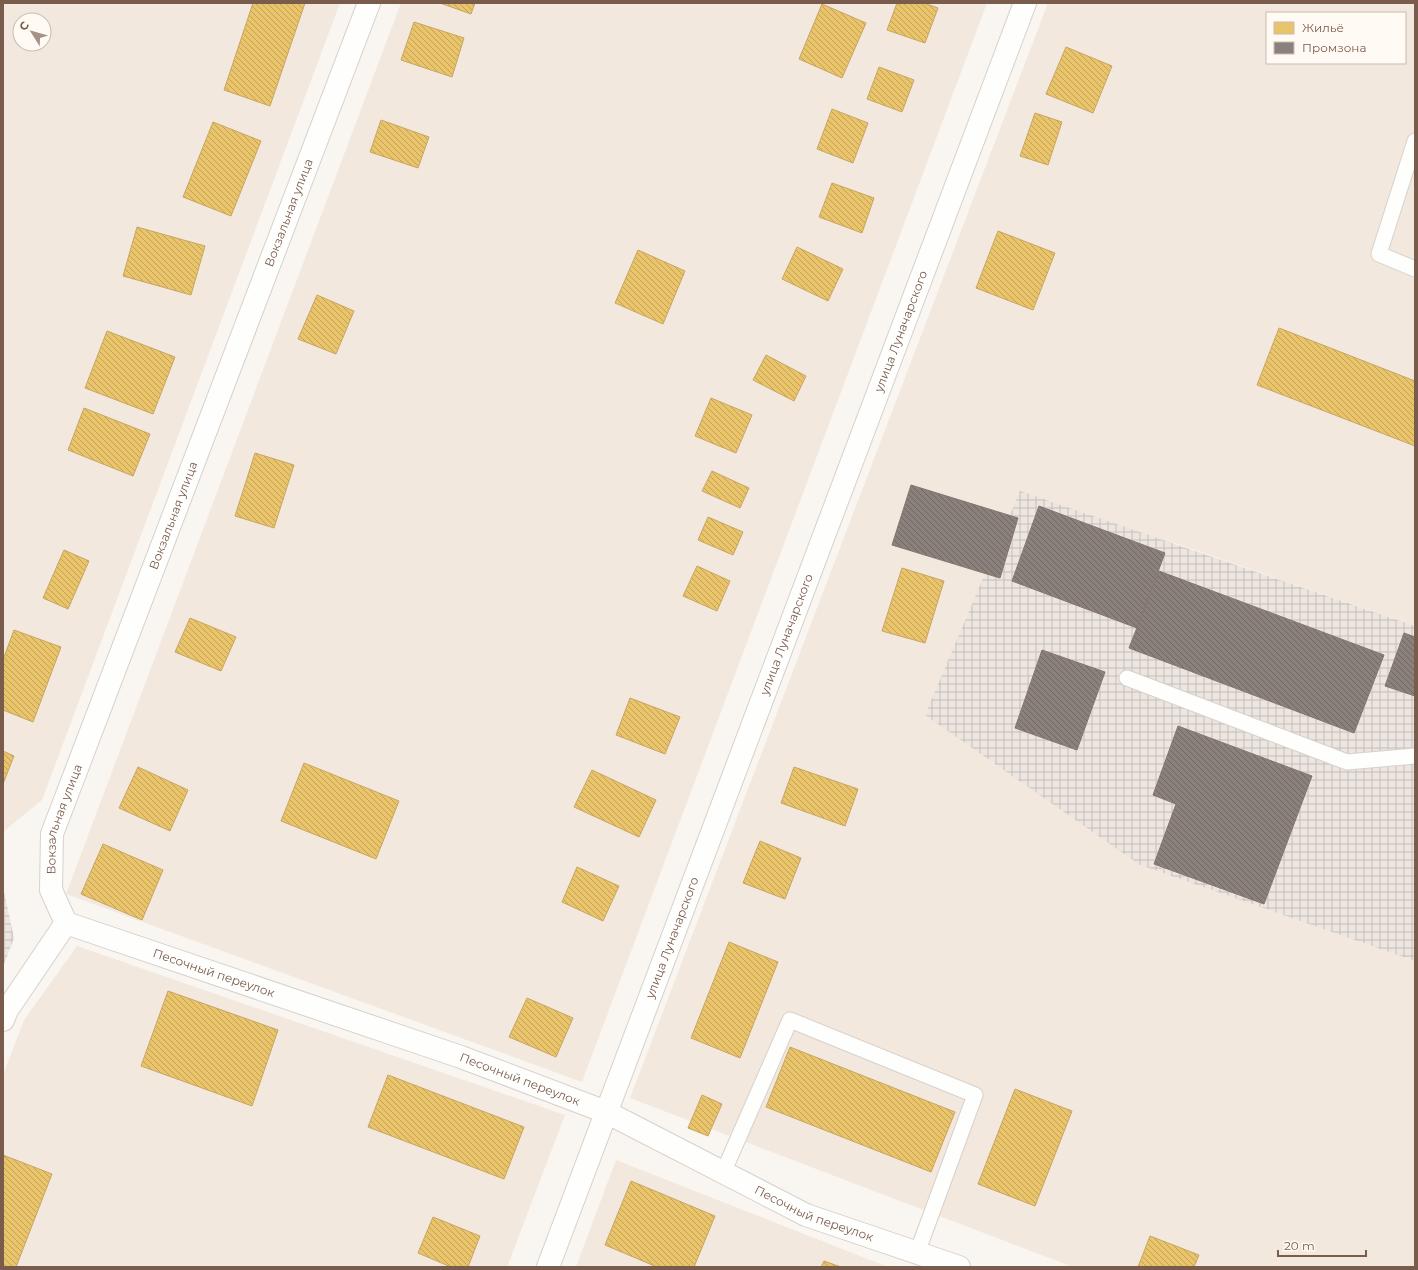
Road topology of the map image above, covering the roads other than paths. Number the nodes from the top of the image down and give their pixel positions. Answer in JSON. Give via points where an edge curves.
{"nodes":[{"id":1,"x":369,"y":3,"type":"edge"},
{"id":2,"x":1025,"y":3,"type":"edge"},
{"id":3,"x":1415,"y":141,"type":"edge"},
{"id":4,"x":1415,"y":269,"type":"edge"},
{"id":5,"x":1127,"y":678,"type":"dead end"},
{"id":6,"x":1415,"y":756,"type":"edge"},
{"id":7,"x":66,"y":923,"type":"junction"},
{"id":8,"x":3,"y":1020,"type":"edge"},
{"id":9,"x":606,"y":1112,"type":"junction"},
{"id":10,"x":723,"y":1173,"type":"junction"},
{"id":11,"x":917,"y":1253,"type":"junction"},
{"id":12,"x":548,"y":1267,"type":"edge"},
{"id":13,"x":959,"y":1267,"type":"edge"}],
"edges":[{"from":1,"to":7,"type":"street","name":"Вокзальная улица","via":[[52,834],[50,890]]},
{"from":2,"to":9,"type":"street","name":"улица Луначарского"},
{"from":3,"to":4,"type":"lane","via":[[1379,254]]},
{"from":5,"to":6,"type":"lane","via":[[1347,762]]},
{"from":7,"to":8,"type":"street","via":[[7,1010]]},
{"from":7,"to":9,"type":"street","name":"Песочный переулок","via":[[461,1057]]},
{"from":9,"to":10,"type":"street","name":"Песочный переулок"},
{"from":9,"to":12,"type":"street","name":"улица Луначарского"},
{"from":10,"to":11,"type":"street","name":"Песочный переулок","via":[[806,1215]]},
{"from":10,"to":11,"type":"lane","via":[[790,1020],[974,1094]]},
{"from":11,"to":13,"type":"street","name":"Песочный переулок"}]}
